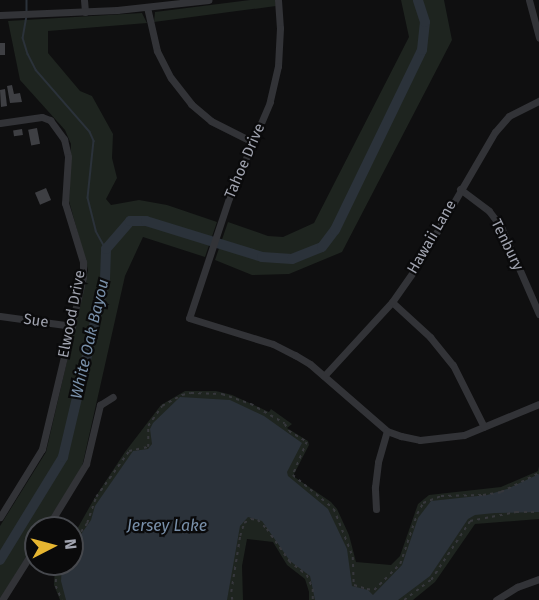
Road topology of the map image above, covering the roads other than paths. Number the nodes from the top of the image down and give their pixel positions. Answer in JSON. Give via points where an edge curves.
{"nodes":[{"id":1,"x":84,"y":0,"type":"edge"},
{"id":2,"x":208,"y":0,"type":"edge"},
{"id":3,"x":278,"y":0,"type":"edge"},
{"id":4,"x":529,"y":0,"type":"edge"},
{"id":5,"x":147,"y":6,"type":"junction"},
{"id":6,"x":85,"y":12,"type":"junction"},
{"id":7,"x":0,"y":15,"type":"edge"},
{"id":8,"x":539,"y":38,"type":"edge"},
{"id":9,"x":539,"y":101,"type":"edge"},
{"id":10,"x":0,"y":123,"type":"edge"},
{"id":11,"x":253,"y":142,"type":"junction"},
{"id":12,"x":460,"y":189,"type":"junction"},
{"id":13,"x":392,"y":302,"type":"junction"},
{"id":14,"x":539,"y":314,"type":"edge"},
{"id":15,"x":0,"y":316,"type":"edge"},
{"id":16,"x":72,"y":326,"type":"junction"},
{"id":17,"x":324,"y":376,"type":"junction"},
{"id":18,"x":113,"y":397,"type":"dead end"},
{"id":19,"x":539,"y":404,"type":"edge"},
{"id":20,"x":484,"y":427,"type":"junction"},
{"id":21,"x":387,"y":431,"type":"junction"},
{"id":22,"x":376,"y":508,"type":"dead end"},
{"id":23,"x":54,"y":516,"type":"edge"},
{"id":24,"x":0,"y":517,"type":"edge"},
{"id":25,"x":24,"y":565,"type":"edge"},
{"id":26,"x":539,"y":579,"type":"edge"},
{"id":27,"x":2,"y":600,"type":"edge"},
{"id":28,"x":496,"y":600,"type":"edge"}],
"edges":[{"from":1,"to":6,"type":"street"},
{"from":2,"to":5,"type":"street"},
{"from":3,"to":11,"type":"street","name":"Tahoe Drive","via":[[278,66],[270,102]]},
{"from":4,"to":8,"type":"street"},
{"from":5,"to":6,"type":"street"},
{"from":5,"to":11,"type":"street","via":[[158,51],[171,78],[191,104],[211,120]]},
{"from":6,"to":7,"type":"street"},
{"from":9,"to":12,"type":"street","name":"Hawaii Lane","via":[[510,116],[495,132]]},
{"from":10,"to":16,"type":"street","name":"Elwood Drive","via":[[42,117],[50,120],[64,139],[68,157],[65,203],[83,277]]},
{"from":11,"to":17,"type":"street","name":"Tahoe Drive","via":[[219,226],[189,318],[273,344]]},
{"from":12,"to":13,"type":"street","name":"Hawaii Lane","via":[[437,235]]},
{"from":12,"to":14,"type":"street","name":"Tenbury","via":[[489,211],[501,226]]},
{"from":13,"to":17,"type":"street","name":"Hawaii Lane"},
{"from":13,"to":20,"type":"street","via":[[453,365]]},
{"from":15,"to":16,"type":"street","name":"Sue"},
{"from":16,"to":24,"type":"street","name":"Elwood Drive","via":[[42,449]]},
{"from":17,"to":21,"type":"street"},
{"from":18,"to":23,"type":"street","via":[[100,405],[86,464]]},
{"from":19,"to":20,"type":"street"},
{"from":20,"to":21,"type":"street","via":[[445,439],[420,440]]},
{"from":21,"to":22,"type":"street","via":[[377,470]]},
{"from":25,"to":27,"type":"street"},
{"from":26,"to":28,"type":"street"}]}
